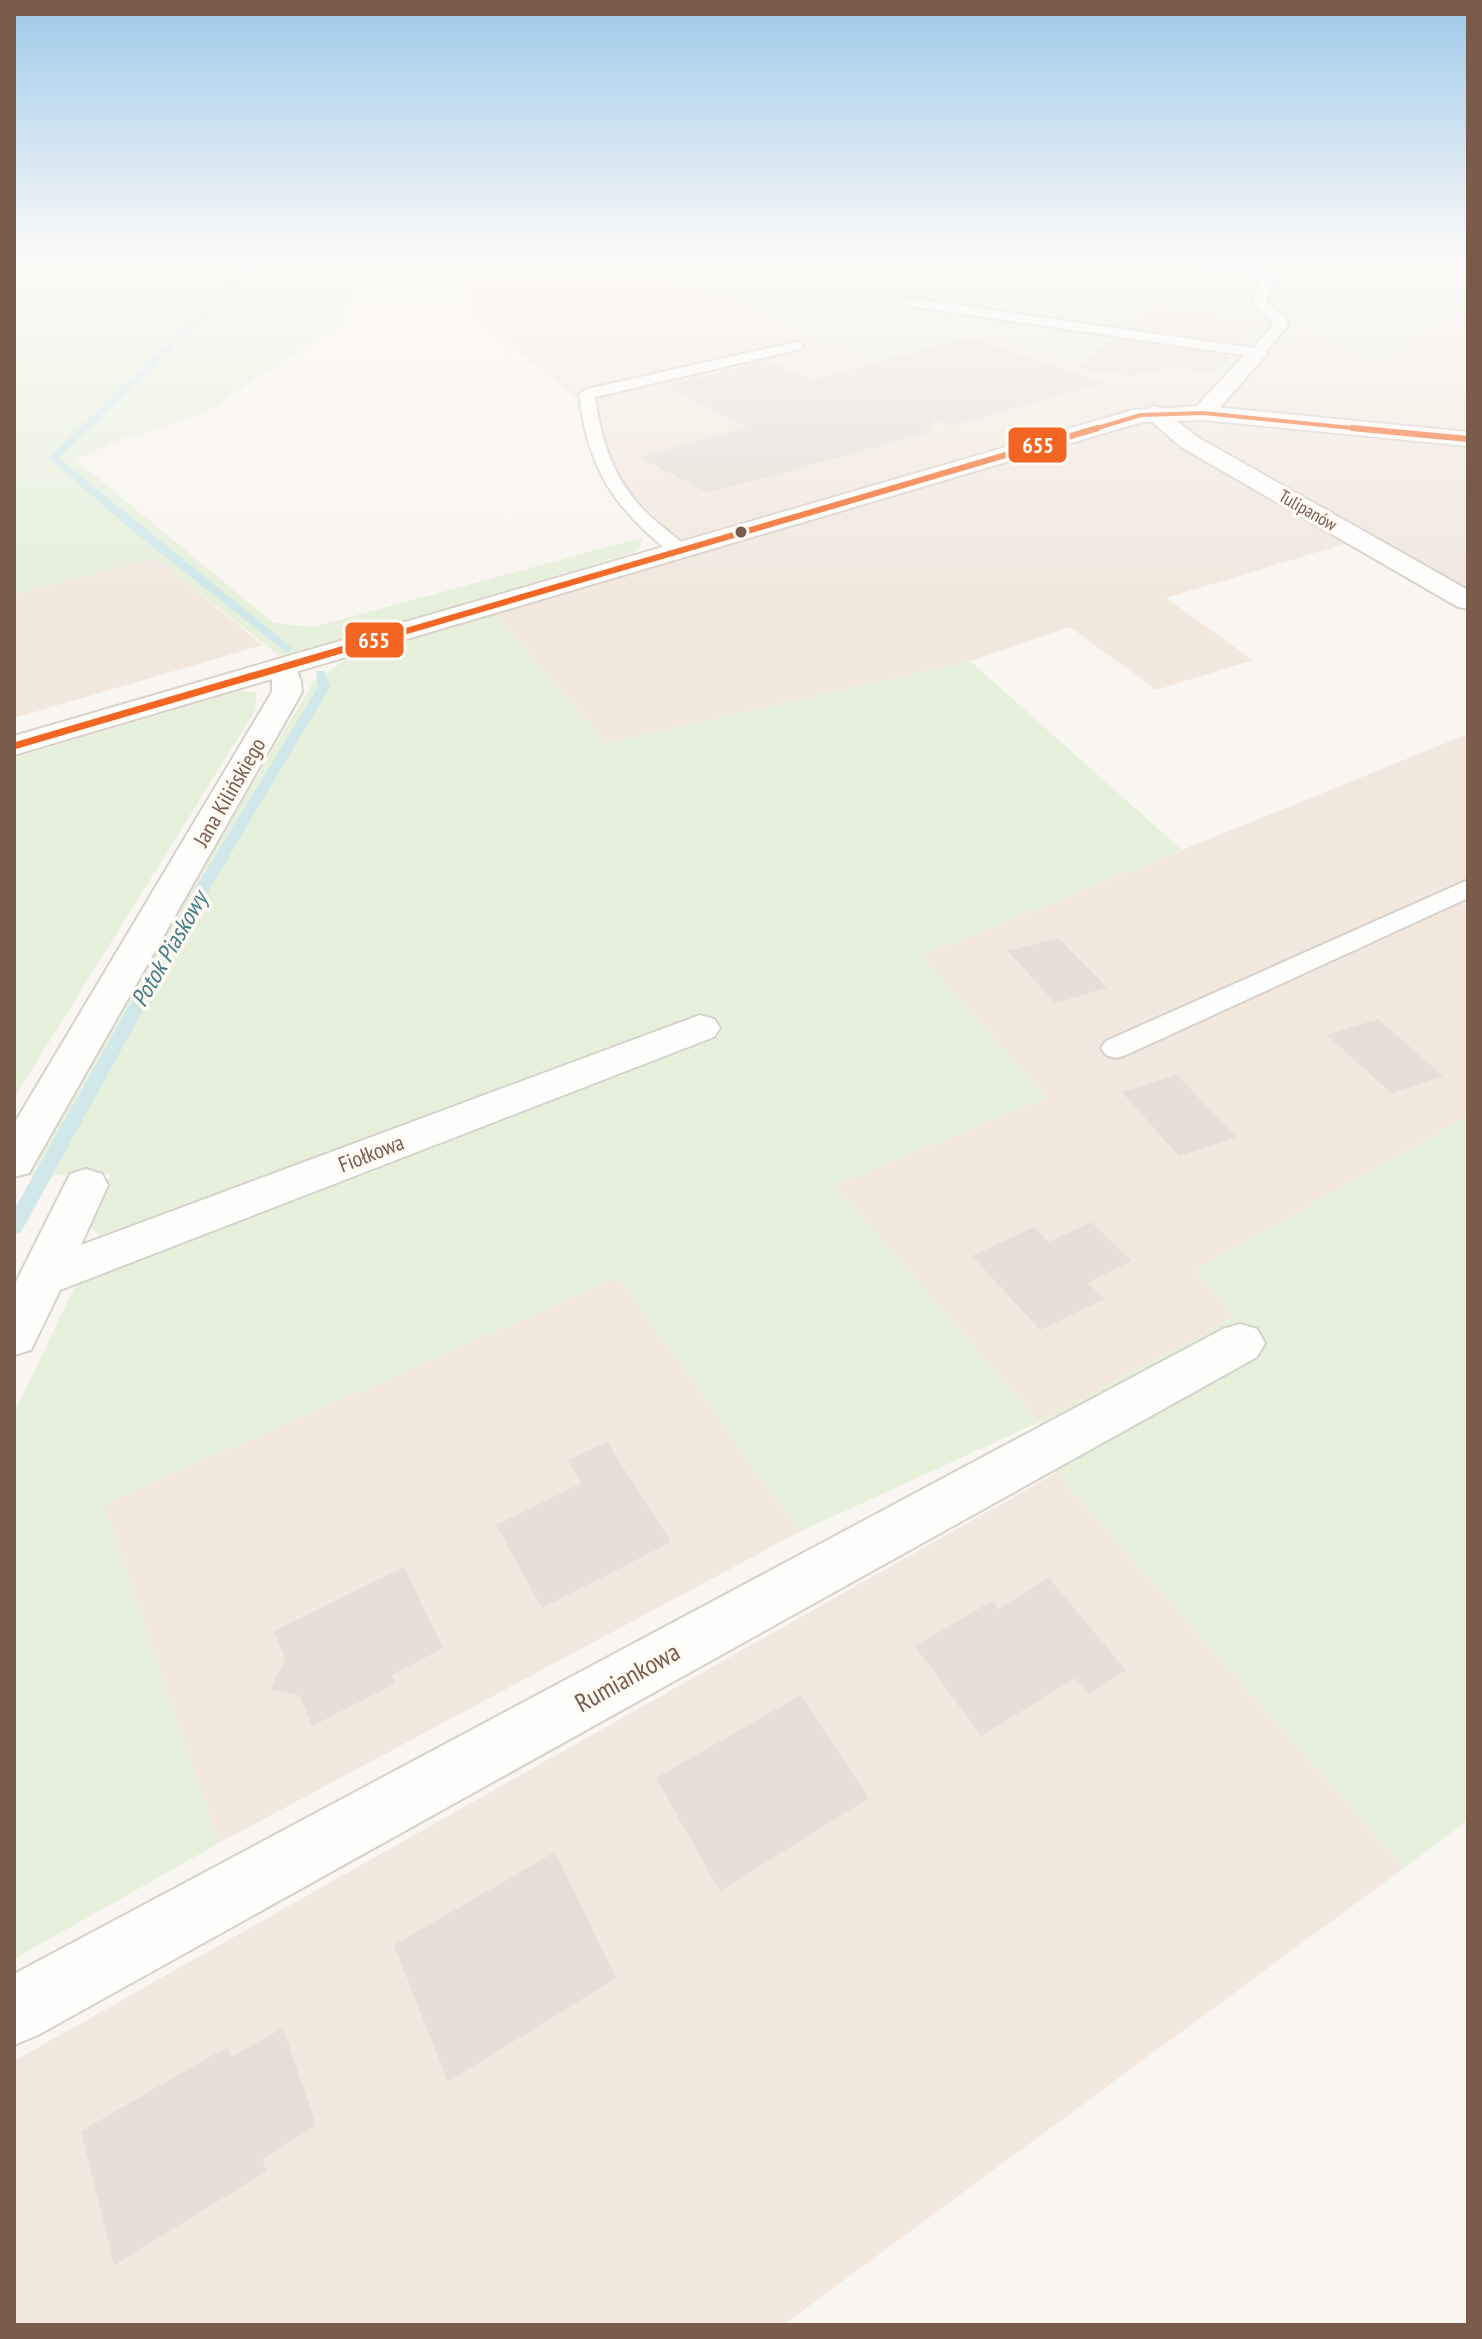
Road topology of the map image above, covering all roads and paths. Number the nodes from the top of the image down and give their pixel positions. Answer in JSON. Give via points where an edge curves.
{"nodes":[{"id":1,"x":695,"y":369,"type":"edge"},
{"id":2,"x":1242,"y":369,"type":"edge"},
{"id":3,"x":1153,"y":413,"type":"junction"},
{"id":4,"x":1203,"y":413,"type":"junction"},
{"id":5,"x":1468,"y":439,"type":"edge"},
{"id":6,"x":679,"y":550,"type":"junction"},
{"id":7,"x":1468,"y":601,"type":"edge"},
{"id":8,"x":281,"y":668,"type":"junction"},
{"id":9,"x":14,"y":746,"type":"edge"},
{"id":10,"x":1468,"y":888,"type":"edge"},
{"id":11,"x":700,"y":1028,"type":"dead end"},
{"id":12,"x":1116,"y":1048,"type":"dead end"},
{"id":13,"x":14,"y":1162,"type":"edge"},
{"id":14,"x":86,"y":1185,"type":"dead end"},
{"id":15,"x":42,"y":1278,"type":"junction"},
{"id":16,"x":14,"y":1336,"type":"edge"},
{"id":17,"x":1240,"y":1343,"type":"dead end"},
{"id":18,"x":14,"y":2011,"type":"edge"}],
"edges":[{"from":1,"to":6,"type":"lane","via":[[587,394],[590,429],[604,472],[650,528]]},
{"from":2,"to":4,"type":"street"},
{"from":3,"to":4,"type":"street"},
{"from":3,"to":6,"type":"street"},
{"from":3,"to":7,"type":"street","name":"Tulipanów","via":[[1189,442]]},
{"from":4,"to":5,"type":"street"},
{"from":6,"to":8,"type":"street"},
{"from":8,"to":9,"type":"street"},
{"from":8,"to":13,"type":"street","name":"Jana Kilińskiego","via":[[287,692]]},
{"from":10,"to":12,"type":"lane"},
{"from":11,"to":15,"type":"street","name":"Fiołkowa"},
{"from":14,"to":15,"type":"street"},
{"from":15,"to":16,"type":"street"},
{"from":17,"to":18,"type":"street","name":"Rumiankowa"}]}
